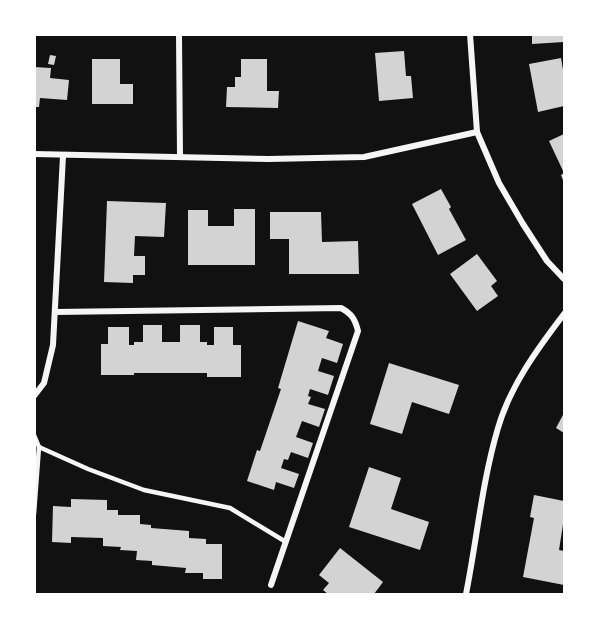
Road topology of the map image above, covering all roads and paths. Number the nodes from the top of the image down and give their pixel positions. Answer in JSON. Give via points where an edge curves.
{"nodes":[{"id":1,"x":178,"y":34,"type":"edge"},
{"id":2,"x":470,"y":34,"type":"edge"},
{"id":3,"x":477,"y":132,"type":"junction"},
{"id":4,"x":34,"y":154,"type":"edge"},
{"id":5,"x":63,"y":156,"type":"junction"},
{"id":6,"x":180,"y":157,"type":"junction"},
{"id":7,"x":564,"y":279,"type":"edge"},
{"id":8,"x":55,"y":312,"type":"junction"},
{"id":9,"x":564,"y":314,"type":"edge"},
{"id":10,"x":34,"y":396,"type":"edge"},
{"id":11,"x":34,"y":435,"type":"edge"},
{"id":12,"x":39,"y":447,"type":"junction"},
{"id":13,"x":34,"y":514,"type":"edge"},
{"id":14,"x":286,"y":542,"type":"junction"},
{"id":15,"x":271,"y":585,"type":"dead end"},
{"id":16,"x":466,"y":594,"type":"edge"}],
"edges":[{"from":1,"to":6,"type":"street"},
{"from":2,"to":3,"type":"street"},
{"from":3,"to":6,"type":"street","via":[[364,157]]},
{"from":3,"to":7,"type":"street","via":[[499,183],[523,224]]},
{"from":4,"to":5,"type":"street"},
{"from":5,"to":6,"type":"street"},
{"from":5,"to":8,"type":"street"},
{"from":8,"to":10,"type":"street","via":[[53,345],[44,383]]},
{"from":8,"to":14,"type":"street","via":[[341,308],[350,313],[358,331]]},
{"from":9,"to":16,"type":"street","via":[[519,380],[498,426]]},
{"from":11,"to":12,"type":"lane"},
{"from":12,"to":13,"type":"lane"},
{"from":12,"to":14,"type":"lane","via":[[144,490],[230,508]]},
{"from":14,"to":15,"type":"street"}]}
